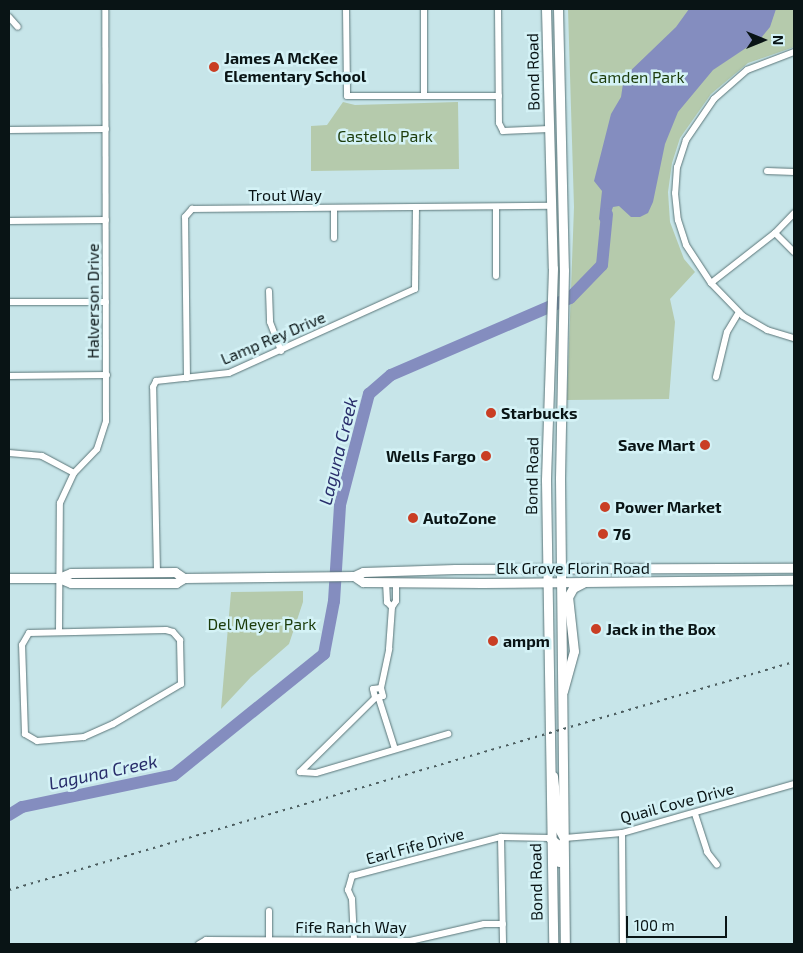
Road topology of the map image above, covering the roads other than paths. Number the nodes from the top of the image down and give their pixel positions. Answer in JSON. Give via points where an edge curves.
{"nodes":[{"id":1,"x":105,"y":9,"type":"edge"},
{"id":2,"x":346,"y":9,"type":"edge"},
{"id":3,"x":424,"y":9,"type":"edge"},
{"id":4,"x":498,"y":9,"type":"edge"},
{"id":5,"x":546,"y":9,"type":"edge"},
{"id":6,"x":558,"y":9,"type":"edge"},
{"id":7,"x":9,"y":17,"type":"edge"},
{"id":8,"x":18,"y":27,"type":"dead end"},
{"id":9,"x":794,"y":52,"type":"edge"},
{"id":10,"x":424,"y":96,"type":"junction"},
{"id":11,"x":499,"y":96,"type":"junction"},
{"id":12,"x":106,"y":129,"type":"junction"},
{"id":13,"x":549,"y":129,"type":"junction"},
{"id":14,"x":9,"y":130,"type":"edge"},
{"id":15,"x":767,"y":171,"type":"dead end"},
{"id":16,"x":794,"y":172,"type":"edge"},
{"id":17,"x":551,"y":206,"type":"junction"},
{"id":18,"x":334,"y":209,"type":"junction"},
{"id":19,"x":416,"y":209,"type":"junction"},
{"id":20,"x":496,"y":209,"type":"junction"},
{"id":21,"x":794,"y":213,"type":"edge"},
{"id":22,"x":106,"y":220,"type":"junction"},
{"id":23,"x":9,"y":221,"type":"edge"},
{"id":24,"x":775,"y":233,"type":"junction"},
{"id":25,"x":334,"y":238,"type":"dead end"},
{"id":26,"x":794,"y":252,"type":"edge"},
{"id":27,"x":496,"y":276,"type":"dead end"},
{"id":28,"x":712,"y":283,"type":"junction"},
{"id":29,"x":269,"y":291,"type":"dead end"},
{"id":30,"x":9,"y":302,"type":"edge"},
{"id":31,"x":106,"y":302,"type":"junction"},
{"id":32,"x":739,"y":312,"type":"junction"},
{"id":33,"x":550,"y":335,"type":"junction"},
{"id":34,"x":794,"y":338,"type":"edge"},
{"id":35,"x":281,"y":351,"type":"junction"},
{"id":36,"x":107,"y":375,"type":"junction"},
{"id":37,"x":9,"y":376,"type":"edge"},
{"id":38,"x":716,"y":377,"type":"dead end"},
{"id":39,"x":186,"y":378,"type":"junction"},
{"id":40,"x":561,"y":406,"type":"junction"},
{"id":41,"x":9,"y":454,"type":"edge"},
{"id":42,"x":74,"y":473,"type":"junction"},
{"id":43,"x":547,"y":568,"type":"junction"},
{"id":44,"x":560,"y":568,"type":"junction"},
{"id":45,"x":794,"y":568,"type":"edge"},
{"id":46,"x":733,"y":569,"type":"junction"},
{"id":47,"x":419,"y":571,"type":"junction"},
{"id":48,"x":157,"y":572,"type":"junction"},
{"id":49,"x":354,"y":576,"type":"junction"},
{"id":50,"x":9,"y":578,"type":"edge"},
{"id":51,"x":59,"y":578,"type":"junction"},
{"id":52,"x":184,"y":578,"type":"junction"},
{"id":53,"x":794,"y":580,"type":"edge"},
{"id":54,"x":709,"y":581,"type":"junction"},
{"id":55,"x":751,"y":581,"type":"junction"},
{"id":56,"x":391,"y":582,"type":"junction"},
{"id":57,"x":546,"y":583,"type":"junction"},
{"id":58,"x":560,"y":583,"type":"junction"},
{"id":59,"x":582,"y":583,"type":"junction"},
{"id":60,"x":59,"y":631,"type":"junction"},
{"id":61,"x":381,"y":688,"type":"junction"},
{"id":62,"x":561,"y":696,"type":"junction"},
{"id":63,"x":377,"y":698,"type":"junction"},
{"id":64,"x":448,"y":734,"type":"dead end"},
{"id":65,"x":394,"y":749,"type":"junction"},
{"id":66,"x":549,"y":763,"type":"junction"},
{"id":67,"x":794,"y":786,"type":"edge"},
{"id":68,"x":695,"y":814,"type":"junction"},
{"id":69,"x":622,"y":833,"type":"junction"},
{"id":70,"x":501,"y":838,"type":"junction"},
{"id":71,"x":550,"y":838,"type":"junction"},
{"id":72,"x":564,"y":838,"type":"junction"},
{"id":73,"x":717,"y":865,"type":"dead end"},
{"id":74,"x":269,"y":911,"type":"dead end"},
{"id":75,"x":565,"y":916,"type":"junction"},
{"id":76,"x":503,"y":924,"type":"junction"},
{"id":77,"x":269,"y":940,"type":"junction"},
{"id":78,"x":354,"y":940,"type":"junction"},
{"id":79,"x":199,"y":944,"type":"edge"},
{"id":80,"x":503,"y":944,"type":"edge"},
{"id":81,"x":553,"y":944,"type":"edge"},
{"id":82,"x":565,"y":944,"type":"edge"},
{"id":83,"x":624,"y":944,"type":"edge"}],
"edges":[{"from":1,"to":12,"type":"street","name":"Halverson Drive"},
{"from":2,"to":10,"type":"street","via":[[347,96]]},
{"from":3,"to":10,"type":"street"},
{"from":4,"to":11,"type":"street"},
{"from":5,"to":13,"type":"main road","name":"Bond Road"},
{"from":6,"to":40,"type":"main road","name":"Bond Road","via":[[564,270]]},
{"from":7,"to":8,"type":"street"},
{"from":9,"to":28,"type":"street","via":[[759,63],[735,79],[699,117],[683,149],[675,184],[678,220],[690,251]]},
{"from":10,"to":11,"type":"street"},
{"from":11,"to":13,"type":"street","via":[[499,123],[503,131]]},
{"from":12,"to":14,"type":"street"},
{"from":12,"to":22,"type":"street","name":"Halverson Drive"},
{"from":13,"to":17,"type":"main road","name":"Bond Road"},
{"from":15,"to":16,"type":"street"},
{"from":17,"to":20,"type":"street","name":"Trout Way"},
{"from":17,"to":33,"type":"main road","name":"Bond Road"},
{"from":18,"to":19,"type":"street","name":"Trout Way"},
{"from":18,"to":25,"type":"street"},
{"from":18,"to":39,"type":"street","name":"Trout Way","via":[[192,209],[184,217]]},
{"from":19,"to":20,"type":"street","name":"Trout Way"},
{"from":19,"to":35,"type":"street","name":"Lamp Rey Drive","via":[[415,289]]},
{"from":20,"to":27,"type":"street"},
{"from":21,"to":24,"type":"street"},
{"from":22,"to":23,"type":"street"},
{"from":22,"to":31,"type":"street","name":"Halverson Drive"},
{"from":24,"to":26,"type":"street"},
{"from":24,"to":28,"type":"street"},
{"from":28,"to":32,"type":"street"},
{"from":29,"to":35,"type":"street","via":[[270,322]]},
{"from":30,"to":31,"type":"street"},
{"from":31,"to":36,"type":"street","name":"Halverson Drive"},
{"from":32,"to":34,"type":"street","via":[[767,330]]},
{"from":32,"to":38,"type":"street","via":[[727,332]]},
{"from":33,"to":40,"type":"main road","via":[[556,360],[556,400]]},
{"from":33,"to":43,"type":"main road","name":"Bond Road"},
{"from":35,"to":39,"type":"street","name":"Lamp Rey Drive","via":[[222,375]]},
{"from":36,"to":37,"type":"street"},
{"from":36,"to":42,"type":"street","name":"Halverson Drive","via":[[103,436],[88,462]]},
{"from":39,"to":48,"type":"street","name":"Lamp Rey Drive","via":[[163,379],[153,387]]},
{"from":40,"to":44,"type":"main road","name":"Bond Road"},
{"from":41,"to":42,"type":"street","via":[[42,456]]},
{"from":42,"to":51,"type":"street","name":"Halverson Drive","via":[[59,510]]},
{"from":43,"to":44,"type":"main road","name":"Elk Grove Florin Road"},
{"from":43,"to":47,"type":"main road","name":"Elk Grove Florin Road"},
{"from":43,"to":57,"type":"main road","name":"Bond Road"},
{"from":44,"to":46,"type":"main road","name":"Elk Grove Florin Road"},
{"from":44,"to":58,"type":"main road","name":"Bond Road"},
{"from":45,"to":46,"type":"main road","name":"Elk Grove Florin Road"},
{"from":45,"to":55,"type":"main road","via":[[757,576]]},
{"from":46,"to":54,"type":"main road","via":[[728,575],[718,575]]},
{"from":47,"to":49,"type":"main road","name":"Elk Grove Florin Road","via":[[363,572]]},
{"from":47,"to":56,"type":"main road","via":[[411,576],[388,577]]},
{"from":48,"to":51,"type":"main road","name":"Elk Grove Florin Road","via":[[72,573]]},
{"from":48,"to":52,"type":"main road","name":"Elk Grove Florin Road","via":[[175,572]]},
{"from":49,"to":52,"type":"main road","name":"Elk Grove Florin Road"},
{"from":49,"to":56,"type":"main road","name":"Elk Grove Florin Road","via":[[363,582]]},
{"from":50,"to":51,"type":"main road","name":"Elk Grove Florin Road"},
{"from":51,"to":52,"type":"main road","name":"Elk Grove Florin Road","via":[[71,583],[176,583]]},
{"from":51,"to":60,"type":"street","name":"Halverson Drive"},
{"from":53,"to":55,"type":"main road","name":"Elk Grove Florin Road"},
{"from":54,"to":55,"type":"main road","name":"Elk Grove Florin Road"},
{"from":54,"to":59,"type":"main road","name":"Elk Grove Florin Road"},
{"from":56,"to":57,"type":"main road","name":"Elk Grove Florin Road"},
{"from":56,"to":61,"type":"street","via":[[389,649]]},
{"from":57,"to":58,"type":"main road","name":"Elk Grove Florin Road"},
{"from":57,"to":66,"type":"main road","name":"Bond Road"},
{"from":58,"to":59,"type":"main road","name":"Elk Grove Florin Road"},
{"from":58,"to":62,"type":"main road","name":"Bond Road"},
{"from":59,"to":62,"type":"main road","via":[[568,597],[574,650]]},
{"from":60,"to":60,"type":"street","via":[[33,631],[23,641],[23,727],[30,739],[68,739],[99,731],[180,684],[180,640],[171,631]]},
{"from":61,"to":63,"type":"street","via":[[384,694]]},
{"from":61,"to":63,"type":"street","via":[[373,689]]},
{"from":62,"to":72,"type":"main road","name":"Bond Road"},
{"from":63,"to":65,"type":"street"},
{"from":63,"to":65,"type":"street","via":[[300,772],[316,772]]},
{"from":64,"to":65,"type":"street"},
{"from":66,"to":71,"type":"main road","name":"Bond Road"},
{"from":66,"to":72,"type":"main road","via":[[554,777],[558,826]]},
{"from":67,"to":68,"type":"street","name":"Quail Cove Drive"},
{"from":68,"to":69,"type":"street","name":"Quail Cove Drive"},
{"from":68,"to":73,"type":"street","via":[[707,852]]},
{"from":69,"to":72,"type":"street","name":"Quail Cove Drive"},
{"from":69,"to":83,"type":"street"},
{"from":70,"to":71,"type":"street","name":"Earl Fife Drive"},
{"from":70,"to":76,"type":"street"},
{"from":70,"to":78,"type":"street","name":"Earl Fife Drive","via":[[352,876],[348,890],[352,899]]},
{"from":71,"to":75,"type":"main road","via":[[557,844],[560,906]]},
{"from":71,"to":81,"type":"main road","name":"Bond Road"},
{"from":72,"to":75,"type":"main road","name":"Bond Road"},
{"from":74,"to":77,"type":"street"},
{"from":75,"to":82,"type":"main road","name":"Bond Road"},
{"from":76,"to":78,"type":"street","name":"Fife Ranch Way","via":[[484,924],[410,941]]},
{"from":76,"to":80,"type":"street"},
{"from":77,"to":78,"type":"street","name":"Fife Ranch Way"},
{"from":77,"to":79,"type":"street","name":"Fife Ranch Way","via":[[206,940]]}]}
